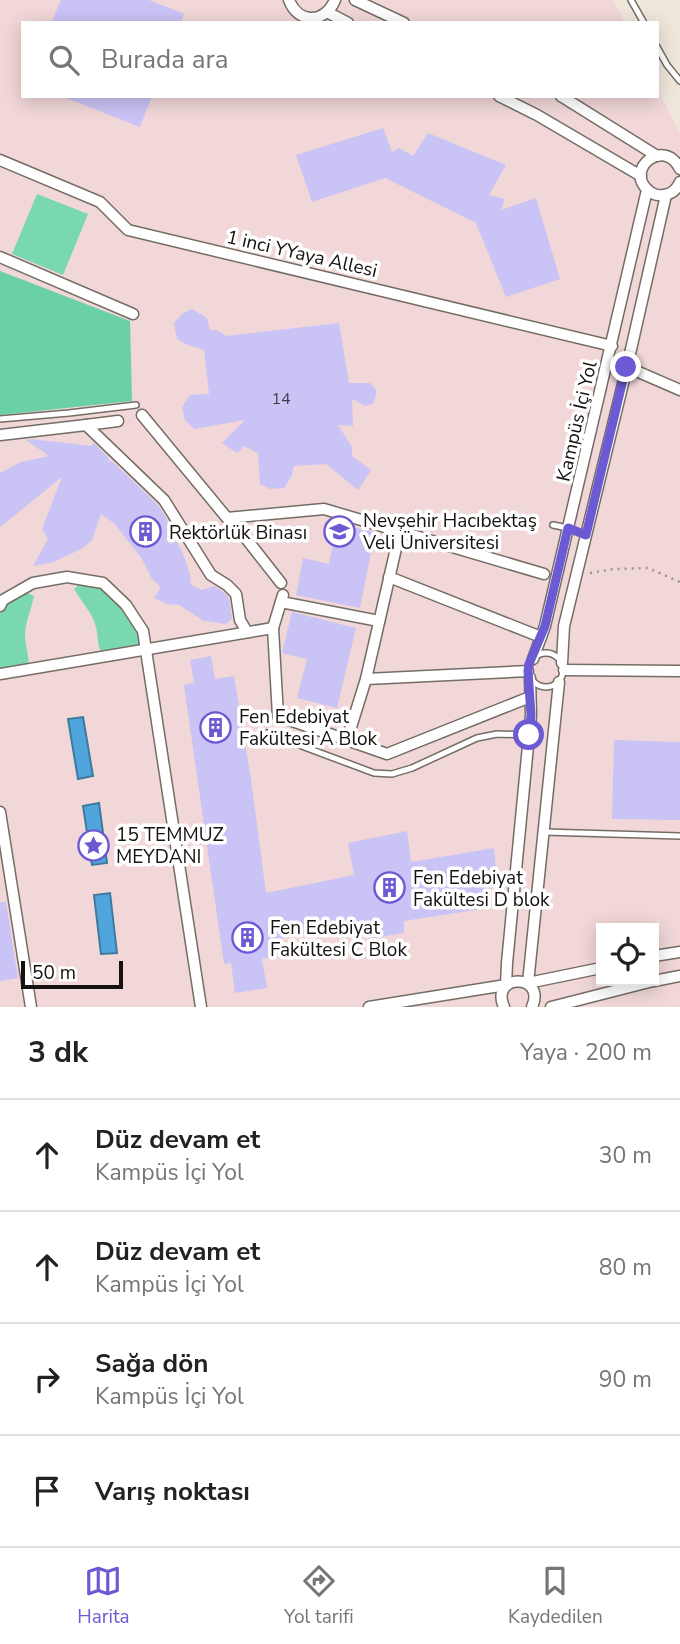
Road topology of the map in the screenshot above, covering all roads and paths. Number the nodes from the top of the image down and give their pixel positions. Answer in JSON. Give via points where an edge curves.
{"nodes":[{"id":1,"x":289,"y":0,"type":"edge"},
{"id":2,"x":335,"y":0,"type":"edge"},
{"id":3,"x":355,"y":0,"type":"edge"},
{"id":4,"x":631,"y":0,"type":"edge"},
{"id":5,"x":327,"y":12,"type":"junction"},
{"id":6,"x":344,"y":21,"type":"edge"},
{"id":7,"x":400,"y":21,"type":"edge"},
{"id":8,"x":643,"y":21,"type":"edge"},
{"id":9,"x":659,"y":51,"type":"edge"},
{"id":10,"x":680,"y":80,"type":"edge"},
{"id":11,"x":503,"y":98,"type":"edge"},
{"id":12,"x":564,"y":98,"type":"edge"},
{"id":13,"x":657,"y":156,"type":"junction"},
{"id":14,"x":0,"y":160,"type":"edge"},
{"id":15,"x":680,"y":169,"type":"edge"},
{"id":16,"x":641,"y":176,"type":"junction"},
{"id":17,"x":680,"y":182,"type":"edge"},
{"id":18,"x":648,"y":190,"type":"junction"},
{"id":19,"x":672,"y":195,"type":"edge"},
{"id":20,"x":0,"y":257,"type":"edge"},
{"id":21,"x":133,"y":314,"type":"dead end"},
{"id":22,"x":611,"y":346,"type":"junction"},
{"id":23,"x":626,"y":367,"type":"junction"},
{"id":24,"x":680,"y":390,"type":"edge"},
{"id":25,"x":139,"y":410,"type":"joint"},
{"id":26,"x":0,"y":419,"type":"edge"},
{"id":27,"x":118,"y":421,"type":"dead end"},
{"id":28,"x":86,"y":425,"type":"junction"},
{"id":29,"x":573,"y":433,"type":"dead end"},
{"id":30,"x":0,"y":435,"type":"edge"},
{"id":31,"x":590,"y":438,"type":"junction"},
{"id":32,"x":230,"y":518,"type":"junction"},
{"id":33,"x":553,"y":525,"type":"dead end"},
{"id":34,"x":568,"y":528,"type":"junction"},
{"id":35,"x":400,"y":531,"type":"junction"},
{"id":36,"x":586,"y":535,"type":"junction"},
{"id":37,"x":544,"y":574,"type":"dead end"},
{"id":38,"x":576,"y":576,"type":"junction"},
{"id":39,"x":389,"y":577,"type":"junction"},
{"id":40,"x":680,"y":582,"type":"edge"},
{"id":41,"x":281,"y":583,"type":"dead end"},
{"id":42,"x":0,"y":606,"type":"edge"},
{"id":43,"x":379,"y":621,"type":"junction"},
{"id":44,"x":274,"y":628,"type":"junction"},
{"id":45,"x":247,"y":632,"type":"junction"},
{"id":46,"x":541,"y":637,"type":"junction"},
{"id":47,"x":147,"y":649,"type":"junction"},
{"id":48,"x":533,"y":659,"type":"junction"},
{"id":49,"x":563,"y":666,"type":"junction"},
{"id":50,"x":680,"y":671,"type":"edge"},
{"id":51,"x":0,"y":674,"type":"edge"},
{"id":52,"x":529,"y":675,"type":"junction"},
{"id":53,"x":366,"y":679,"type":"junction"},
{"id":54,"x":559,"y":682,"type":"junction"},
{"id":55,"x":530,"y":698,"type":"junction"},
{"id":56,"x":267,"y":733,"type":"dead end"},
{"id":57,"x":529,"y":735,"type":"junction"},
{"id":58,"x":347,"y":740,"type":"junction"},
{"id":59,"x":0,"y":813,"type":"edge"},
{"id":60,"x":544,"y":832,"type":"junction"},
{"id":61,"x":680,"y":836,"type":"edge"},
{"id":62,"x":680,"y":952,"type":"edge"},
{"id":63,"x":659,"y":955,"type":"edge"},
{"id":64,"x":596,"y":969,"type":"edge"},
{"id":65,"x":680,"y":976,"type":"edge"},
{"id":66,"x":659,"y":980,"type":"edge"},
{"id":67,"x":528,"y":983,"type":"junction"},
{"id":68,"x":506,"y":985,"type":"junction"},
{"id":69,"x":633,"y":986,"type":"edge"},
{"id":70,"x":31,"y":1007,"type":"edge"},
{"id":71,"x":201,"y":1007,"type":"edge"},
{"id":72,"x":369,"y":1007,"type":"edge"},
{"id":73,"x":504,"y":1007,"type":"edge"},
{"id":74,"x":532,"y":1007,"type":"edge"},
{"id":75,"x":551,"y":1007,"type":"edge"}],
"edges":[{"from":1,"to":5,"type":"street","via":[[304,17]]},
{"from":2,"to":5,"type":"street"},
{"from":3,"to":7,"type":"street"},
{"from":4,"to":8,"type":"lane"},
{"from":5,"to":6,"type":"street"},
{"from":9,"to":10,"type":"lane"},
{"from":11,"to":16,"type":"street"},
{"from":12,"to":13,"type":"street"},
{"from":13,"to":15,"type":"street","via":[[672,158]]},
{"from":13,"to":16,"type":"street","via":[[644,165]]},
{"from":14,"to":22,"type":"street","name":"1 inci YYaya Allesi","via":[[100,202],[128,230]]},
{"from":16,"to":18,"type":"street"},
{"from":17,"to":19,"type":"street"},
{"from":18,"to":19,"type":"street"},
{"from":18,"to":22,"type":"street","name":"Kampüs İçi Yol"},
{"from":19,"to":23,"type":"street","name":"Kampüs İçi Yol"},
{"from":20,"to":21,"type":"street"},
{"from":22,"to":31,"type":"street","name":"Kampüs İçi Yol"},
{"from":23,"to":24,"type":"street"},
{"from":23,"to":36,"type":"street","name":"Kampüs İçi Yol"},
{"from":25,"to":26,"type":"lane"},
{"from":25,"to":32,"type":"street"},
{"from":27,"to":28,"type":"street"},
{"from":28,"to":30,"type":"street"},
{"from":28,"to":45,"type":"street","via":[[164,500],[211,575],[236,594]]},
{"from":29,"to":31,"type":"lane"},
{"from":31,"to":34,"type":"street","name":"Kampüs İçi Yol"},
{"from":32,"to":35,"type":"street","via":[[324,509]]},
{"from":32,"to":41,"type":"street"},
{"from":33,"to":34,"type":"lane"},
{"from":34,"to":36,"type":"street"},
{"from":34,"to":46,"type":"street","name":"Kampüs İçi Yol"},
{"from":35,"to":37,"type":"street"},
{"from":35,"to":39,"type":"street"},
{"from":36,"to":38,"type":"street","name":"Kampüs İçi Yol"},
{"from":38,"to":40,"type":"path","via":[[648,568]]},
{"from":38,"to":49,"type":"street","name":"Kampüs İçi Yol","via":[[564,626]]},
{"from":39,"to":43,"type":"street"},
{"from":39,"to":46,"type":"street"},
{"from":42,"to":47,"type":"street","via":[[33,583],[67,577],[103,583],[126,605],[143,631]]},
{"from":43,"to":44,"type":"street","via":[[282,598]]},
{"from":43,"to":53,"type":"street"},
{"from":44,"to":45,"type":"street"},
{"from":44,"to":58,"type":"street","via":[[278,716]]},
{"from":45,"to":47,"type":"street"},
{"from":46,"to":48,"type":"street","name":"Kampüs İçi Yol"},
{"from":47,"to":51,"type":"street"},
{"from":47,"to":71,"type":"street"},
{"from":48,"to":49,"type":"lane","via":[[538,654],[552,654]]},
{"from":48,"to":52,"type":"lane"},
{"from":49,"to":50,"type":"street"},
{"from":49,"to":54,"type":"lane"},
{"from":52,"to":53,"type":"street"},
{"from":52,"to":54,"type":"lane","via":[[534,684],[547,688]]},
{"from":52,"to":55,"type":"street"},
{"from":53,"to":58,"type":"street"},
{"from":54,"to":60,"type":"street"},
{"from":55,"to":57,"type":"street"},
{"from":55,"to":58,"type":"street","via":[[387,754]]},
{"from":56,"to":57,"type":"lane","via":[[374,772],[392,774],[477,738]]},
{"from":57,"to":68,"type":"street"},
{"from":59,"to":70,"type":"street"},
{"from":60,"to":61,"type":"lane"},
{"from":60,"to":67,"type":"street"},
{"from":62,"to":63,"type":"street"},
{"from":64,"to":67,"type":"street"},
{"from":65,"to":66,"type":"street"},
{"from":67,"to":68,"type":"street"},
{"from":67,"to":74,"type":"street","via":[[535,998]]},
{"from":68,"to":72,"type":"street"},
{"from":68,"to":73,"type":"street","via":[[501,995]]},
{"from":69,"to":75,"type":"street"}]}
